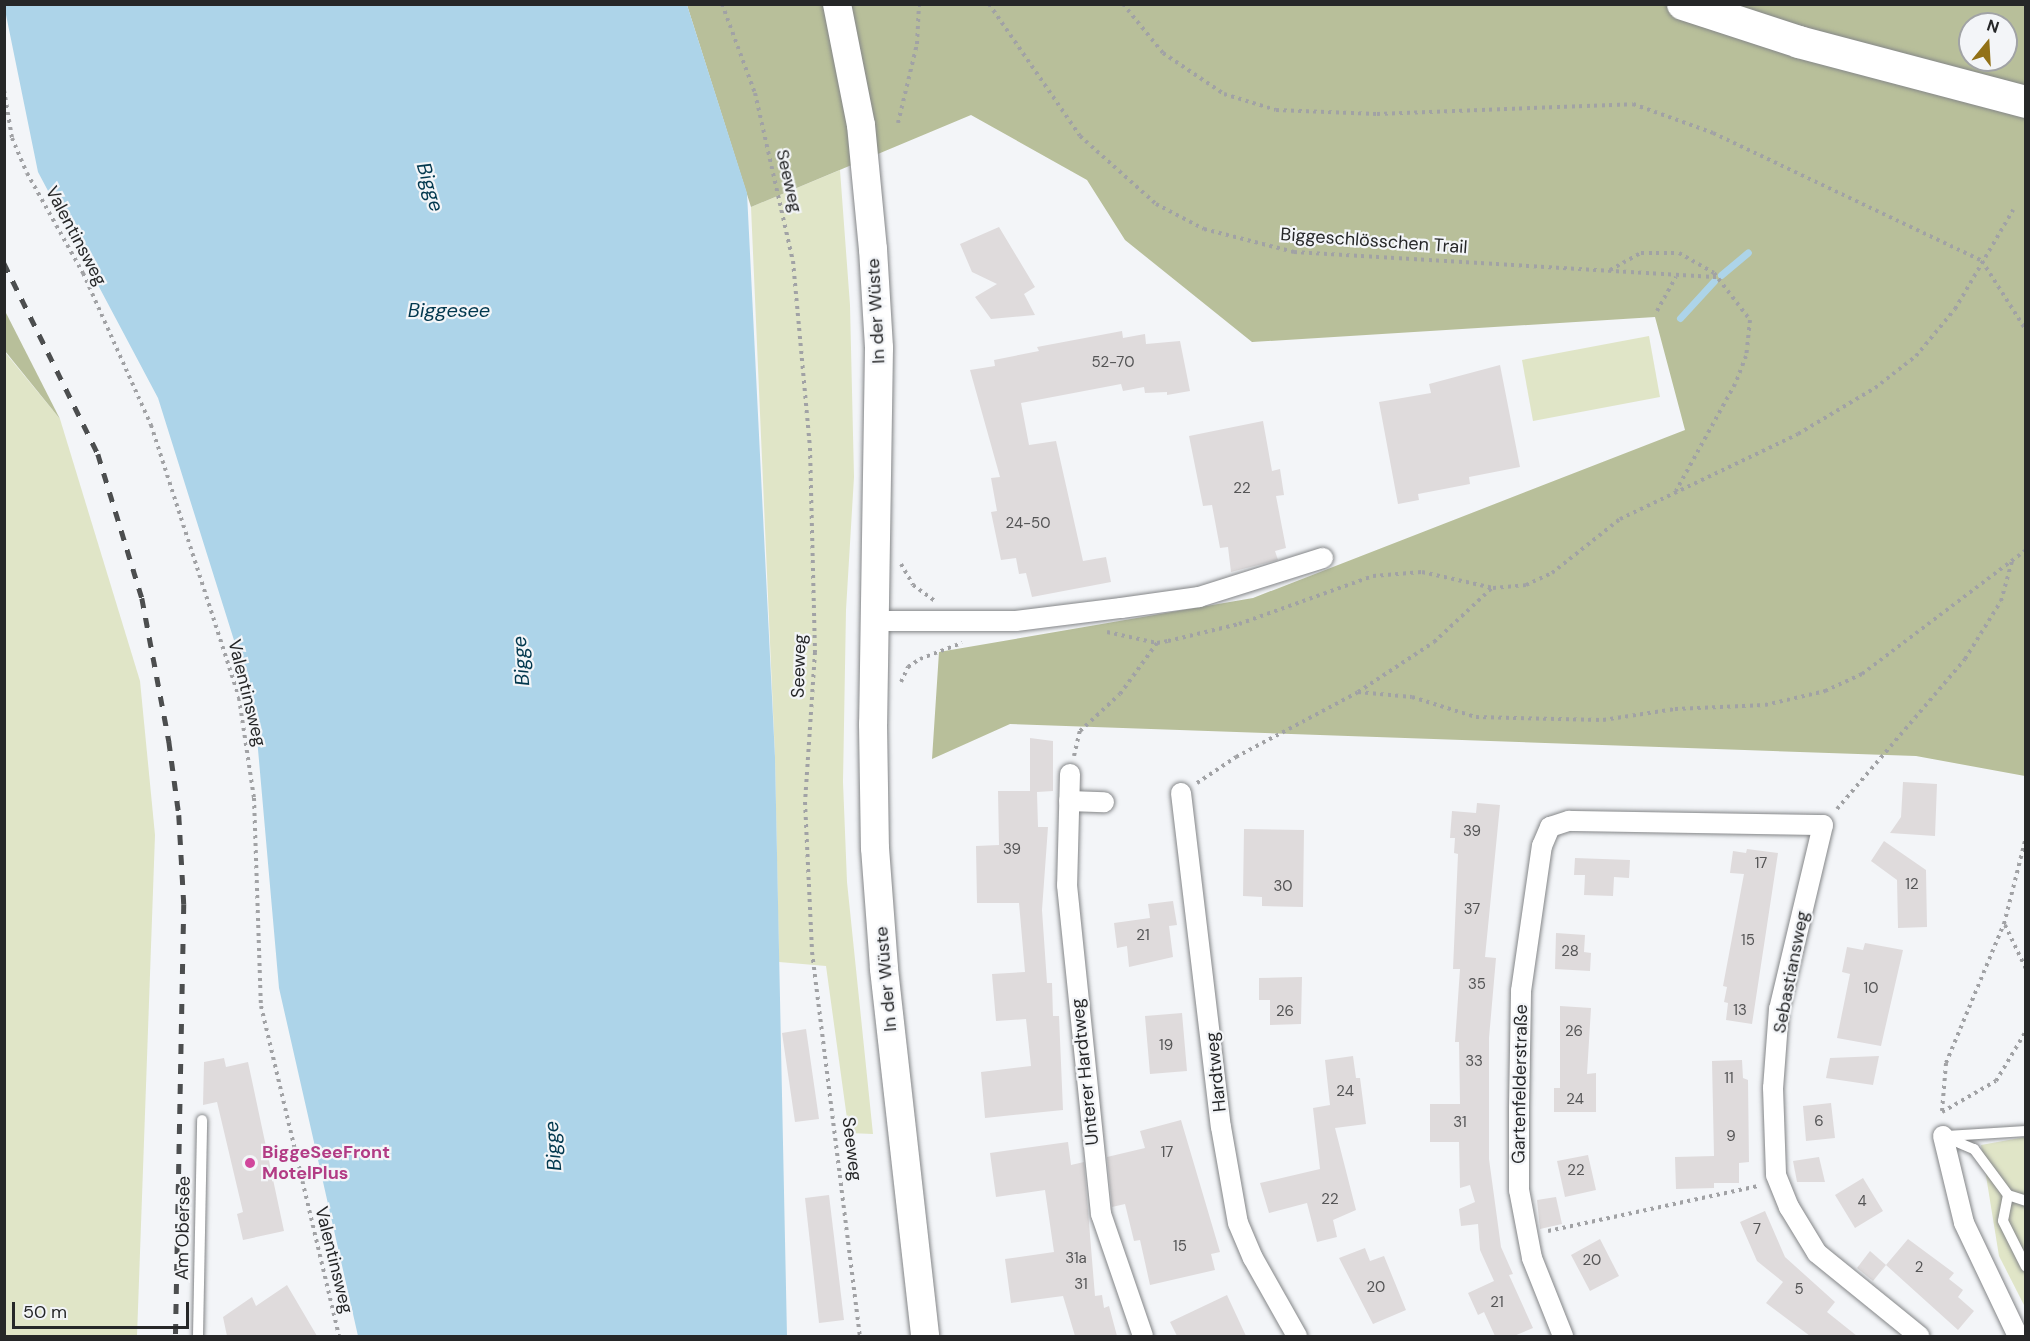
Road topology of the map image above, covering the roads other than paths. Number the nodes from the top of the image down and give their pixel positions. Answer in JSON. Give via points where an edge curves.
{"nodes":[{"id":1,"x":837,"y":4,"type":"edge"},
{"id":2,"x":1683,"y":4,"type":"edge"},
{"id":3,"x":2025,"y":102,"type":"edge"},
{"id":4,"x":1323,"y":558,"type":"dead end"},
{"id":5,"x":875,"y":621,"type":"junction"},
{"id":6,"x":1070,"y":774,"type":"road end"},
{"id":7,"x":1181,"y":793,"type":"road end"},
{"id":8,"x":1069,"y":801,"type":"junction"},
{"id":9,"x":1104,"y":802,"type":"dead end"},
{"id":10,"x":1550,"y":827,"type":"joint"},
{"id":11,"x":202,"y":1120,"type":"dead end"},
{"id":12,"x":2025,"y":1131,"type":"edge"},
{"id":13,"x":1943,"y":1136,"type":"junction"},
{"id":14,"x":2008,"y":1195,"type":"junction"},
{"id":15,"x":2025,"y":1201,"type":"edge"},
{"id":16,"x":2025,"y":1267,"type":"edge"},
{"id":17,"x":198,"y":1336,"type":"edge"},
{"id":18,"x":926,"y":1336,"type":"edge"},
{"id":19,"x":1143,"y":1336,"type":"edge"},
{"id":20,"x":1297,"y":1336,"type":"edge"},
{"id":21,"x":1563,"y":1336,"type":"edge"},
{"id":22,"x":1919,"y":1336,"type":"edge"},
{"id":23,"x":2018,"y":1336,"type":"edge"}],
"edges":[{"from":1,"to":5,"type":"main road","name":"In der Wüste","via":[[861,126],[878,326]]},
{"from":2,"to":3,"type":"main road","via":[[1799,42]]},
{"from":4,"to":5,"type":"street","via":[[1199,597],[1065,615]]},
{"from":5,"to":18,"type":"main road","name":"In der Wüste","via":[[875,848],[884,969]]},
{"from":6,"to":8,"type":"street","name":"Unterer Hardtweg"},
{"from":7,"to":20,"type":"street","name":"Hardtweg","via":[[1221,1127],[1238,1223],[1257,1267]]},
{"from":8,"to":9,"type":"street"},
{"from":8,"to":19,"type":"street","name":"Unterer Hardtweg","via":[[1067,885],[1101,1214]]},
{"from":10,"to":21,"type":"street","name":"Gartenfelderstraße","via":[[1542,846],[1521,991],[1519,1190],[1527,1235],[1548,1305]]},
{"from":10,"to":22,"type":"street","name":"Sebastiansweg","via":[[1569,821],[1823,825],[1779,1009],[1773,1088],[1779,1182],[1817,1253]]},
{"from":11,"to":17,"type":"lane","name":"Am Obersee"},
{"from":12,"to":13,"type":"lane"},
{"from":13,"to":14,"type":"lane","via":[[1974,1149]]},
{"from":13,"to":23,"type":"street","via":[[1964,1223]]},
{"from":14,"to":15,"type":"lane"},
{"from":14,"to":16,"type":"lane","via":[[2003,1221]]}]}
